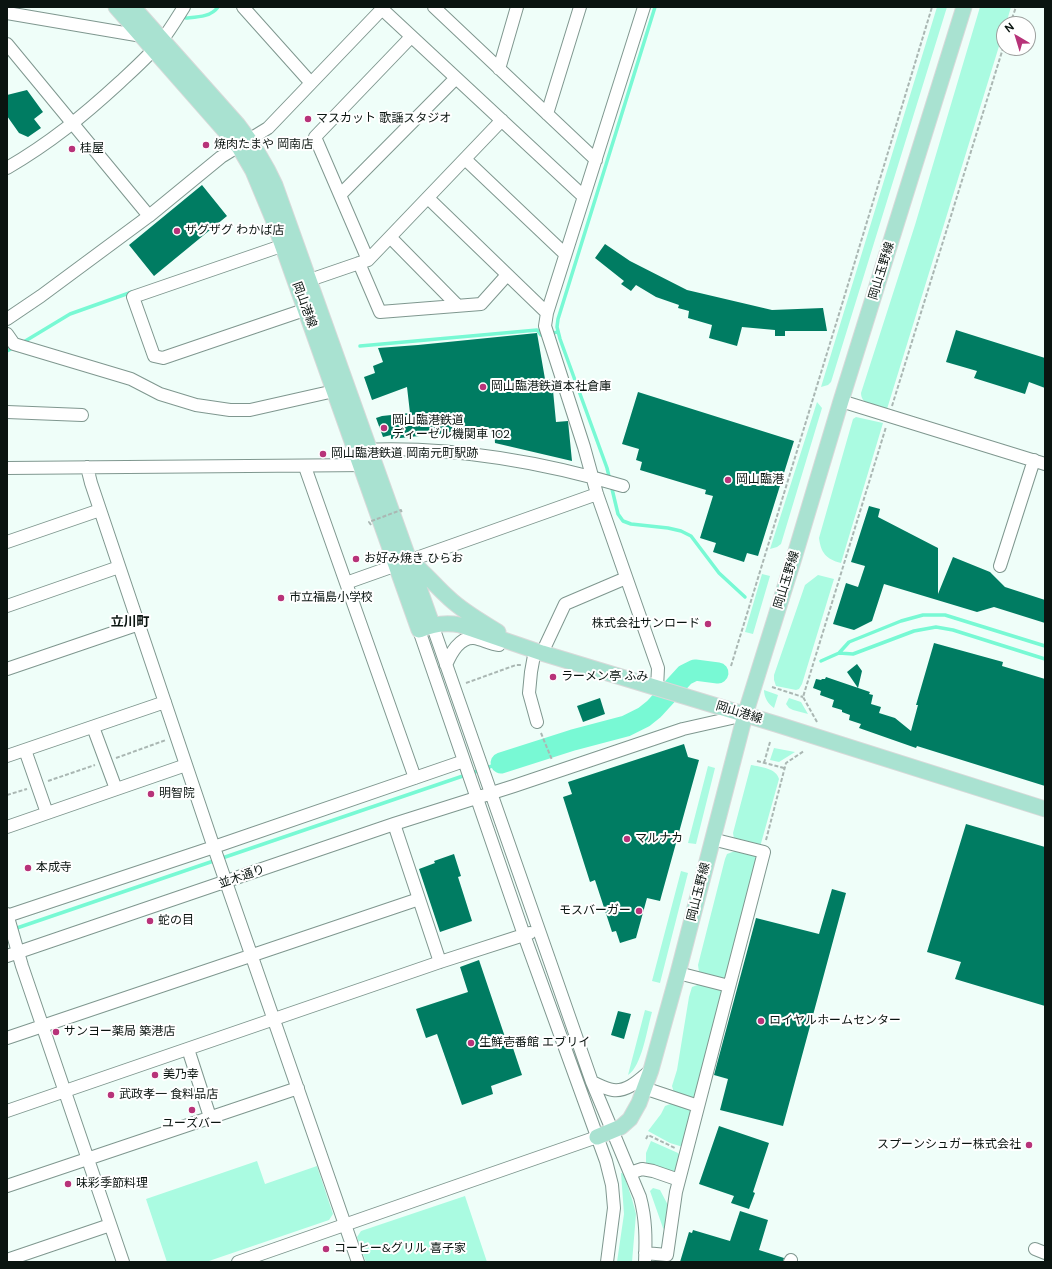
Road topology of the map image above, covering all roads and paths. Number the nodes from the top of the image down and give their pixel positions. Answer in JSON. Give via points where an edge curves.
{"nodes":[{"id":1,"x":116,"y":7,"type":"edge"},
{"id":2,"x":133,"y":7,"type":"edge"},
{"id":3,"x":184,"y":7,"type":"edge"},
{"id":4,"x":243,"y":7,"type":"edge"},
{"id":5,"x":517,"y":7,"type":"edge"},
{"id":6,"x":580,"y":7,"type":"edge"},
{"id":7,"x":644,"y":7,"type":"edge"},
{"id":8,"x":932,"y":7,"type":"edge"},
{"id":9,"x":964,"y":7,"type":"edge"},
{"id":10,"x":383,"y":8,"type":"edge"},
{"id":11,"x":436,"y":8,"type":"edge"},
{"id":12,"x":7,"y":13,"type":"edge"},
{"id":13,"x":142,"y":36,"type":"junction"},
{"id":14,"x":411,"y":36,"type":"junction"},
{"id":15,"x":7,"y":44,"type":"edge"},
{"id":16,"x":158,"y":44,"type":"junction"},
{"id":17,"x":1001,"y":56,"type":"edge"},
{"id":18,"x":499,"y":69,"type":"junction"},
{"id":19,"x":456,"y":78,"type":"junction"},
{"id":20,"x":311,"y":83,"type":"junction"},
{"id":21,"x":547,"y":114,"type":"junction"},
{"id":22,"x":502,"y":120,"type":"junction"},
{"id":23,"x":74,"y":123,"type":"junction"},
{"id":24,"x":244,"y":143,"type":"junction"},
{"id":25,"x":465,"y":159,"type":"junction"},
{"id":26,"x":596,"y":160,"type":"junction"},
{"id":27,"x":7,"y":168,"type":"edge"},
{"id":28,"x":340,"y":195,"type":"junction"},
{"id":29,"x":583,"y":196,"type":"junction"},
{"id":30,"x":428,"y":198,"type":"junction"},
{"id":31,"x":149,"y":216,"type":"junction"},
{"id":32,"x":390,"y":237,"type":"junction"},
{"id":33,"x":289,"y":244,"type":"junction"},
{"id":34,"x":565,"y":254,"type":"junction"},
{"id":35,"x":364,"y":262,"type":"junction"},
{"id":36,"x":508,"y":275,"type":"junction"},
{"id":37,"x":303,"y":282,"type":"junction"},
{"id":38,"x":458,"y":306,"type":"junction"},
{"id":39,"x":312,"y":307,"type":"junction"},
{"id":40,"x":547,"y":313,"type":"junction"},
{"id":41,"x":7,"y":319,"type":"edge"},
{"id":42,"x":15,"y":342,"type":"edge"},
{"id":43,"x":341,"y":390,"type":"junction"},
{"id":44,"x":841,"y":401,"type":"junction"},
{"id":45,"x":7,"y":412,"type":"edge"},
{"id":46,"x":82,"y":416,"type":"dead end"},
{"id":47,"x":889,"y":416,"type":"junction"},
{"id":48,"x":363,"y":450,"type":"junction"},
{"id":49,"x":1039,"y":462,"type":"edge"},
{"id":50,"x":368,"y":465,"type":"junction"},
{"id":51,"x":87,"y":467,"type":"junction"},
{"id":52,"x":305,"y":467,"type":"junction"},
{"id":53,"x":7,"y":468,"type":"edge"},
{"id":54,"x":597,"y":479,"type":"junction"},
{"id":55,"x":623,"y":486,"type":"dead end"},
{"id":56,"x":597,"y":494,"type":"junction"},
{"id":57,"x":100,"y":510,"type":"junction"},
{"id":58,"x":402,"y":514,"type":"dead end"},
{"id":59,"x":371,"y":525,"type":"dead end"},
{"id":60,"x":7,"y":542,"type":"edge"},
{"id":61,"x":403,"y":563,"type":"junction"},
{"id":62,"x":1000,"y":566,"type":"dead end"},
{"id":63,"x":119,"y":567,"type":"junction"},
{"id":64,"x":626,"y":578,"type":"junction"},
{"id":65,"x":346,"y":583,"type":"junction"},
{"id":66,"x":7,"y":606,"type":"edge"},
{"id":67,"x":139,"y":624,"type":"junction"},
{"id":68,"x":425,"y":627,"type":"junction"},
{"id":69,"x":520,"y":646,"type":"junction"},
{"id":70,"x":536,"y":656,"type":"junction"},
{"id":71,"x":446,"y":665,"type":"junction"},
{"id":72,"x":731,"y":666,"type":"dead end"},
{"id":73,"x":7,"y":669,"type":"edge"},
{"id":74,"x":466,"y":683,"type":"dead end"},
{"id":75,"x":772,"y":687,"type":"dead end"},
{"id":76,"x":657,"y":688,"type":"junction"},
{"id":77,"x":803,"y":697,"type":"junction"},
{"id":78,"x":165,"y":702,"type":"junction"},
{"id":79,"x":746,"y":714,"type":"junction"},
{"id":80,"x":817,"y":722,"type":"dead end"},
{"id":81,"x":93,"y":726,"type":"junction"},
{"id":82,"x":539,"y":727,"type":"joint"},
{"id":83,"x":176,"y":736,"type":"junction"},
{"id":84,"x":770,"y":742,"type":"dead end"},
{"id":85,"x":25,"y":750,"type":"junction"},
{"id":86,"x":804,"y":751,"type":"dead end"},
{"id":87,"x":7,"y":756,"type":"edge"},
{"id":88,"x":105,"y":761,"type":"junction"},
{"id":89,"x":552,"y":762,"type":"dead end"},
{"id":90,"x":756,"y":762,"type":"dead end"},
{"id":91,"x":764,"y":763,"type":"junction"},
{"id":92,"x":466,"y":764,"type":"junction"},
{"id":93,"x":186,"y":765,"type":"junction"},
{"id":94,"x":784,"y":768,"type":"junction"},
{"id":95,"x":415,"y":778,"type":"junction"},
{"id":96,"x":37,"y":785,"type":"junction"},
{"id":97,"x":116,"y":790,"type":"junction"},
{"id":98,"x":492,"y":793,"type":"junction"},
{"id":99,"x":7,"y":795,"type":"edge"},
{"id":100,"x":477,"y":797,"type":"junction"},
{"id":101,"x":1045,"y":809,"type":"edge"},
{"id":102,"x":47,"y":813,"type":"junction"},
{"id":103,"x":394,"y":824,"type":"junction"},
{"id":104,"x":7,"y":827,"type":"edge"},
{"id":105,"x":712,"y":839,"type":"junction"},
{"id":106,"x":215,"y":850,"type":"junction"},
{"id":107,"x":764,"y":852,"type":"junction"},
{"id":108,"x":226,"y":882,"type":"junction"},
{"id":109,"x":419,"y":899,"type":"junction"},
{"id":110,"x":8,"y":917,"type":"edge"},
{"id":111,"x":539,"y":930,"type":"junction"},
{"id":112,"x":524,"y":935,"type":"junction"},
{"id":113,"x":12,"y":954,"type":"edge"},
{"id":114,"x":252,"y":955,"type":"junction"},
{"id":115,"x":440,"y":962,"type":"junction"},
{"id":116,"x":678,"y":973,"type":"junction"},
{"id":117,"x":729,"y":986,"type":"junction"},
{"id":118,"x":274,"y":1020,"type":"junction"},
{"id":119,"x":42,"y":1026,"type":"junction"},
{"id":120,"x":7,"y":1038,"type":"edge"},
{"id":121,"x":188,"y":1050,"type":"junction"},
{"id":122,"x":651,"y":1070,"type":"junction"},
{"id":123,"x":592,"y":1082,"type":"junction"},
{"id":124,"x":298,"y":1088,"type":"junction"},
{"id":125,"x":644,"y":1088,"type":"junction"},
{"id":126,"x":64,"y":1091,"type":"junction"},
{"id":127,"x":698,"y":1106,"type":"junction"},
{"id":128,"x":7,"y":1111,"type":"edge"},
{"id":129,"x":210,"y":1117,"type":"junction"},
{"id":130,"x":612,"y":1132,"type":"junction"},
{"id":131,"x":597,"y":1137,"type":"junction"},
{"id":132,"x":646,"y":1139,"type":"dead end"},
{"id":133,"x":686,"y":1153,"type":"junction"},
{"id":134,"x":87,"y":1158,"type":"junction"},
{"id":135,"x":630,"y":1173,"type":"junction"},
{"id":136,"x":679,"y":1180,"type":"junction"},
{"id":137,"x":7,"y":1186,"type":"edge"},
{"id":138,"x":110,"y":1225,"type":"junction"},
{"id":139,"x":345,"y":1225,"type":"junction"},
{"id":140,"x":645,"y":1258,"type":"edge"},
{"id":141,"x":7,"y":1260,"type":"edge"},
{"id":142,"x":123,"y":1262,"type":"edge"},
{"id":143,"x":238,"y":1262,"type":"edge"},
{"id":144,"x":358,"y":1262,"type":"edge"},
{"id":145,"x":607,"y":1262,"type":"edge"}],
"edges":[{"from":1,"to":13,"type":"main road","name":"岡山港線"},
{"from":2,"to":16,"type":"main road","name":"岡山港線"},
{"from":3,"to":16,"type":"street"},
{"from":4,"to":20,"type":"street"},
{"from":5,"to":18,"type":"street"},
{"from":6,"to":21,"type":"street"},
{"from":7,"to":26,"type":"street"},
{"from":8,"to":72,"type":"path"},
{"from":9,"to":44,"type":"main road","name":"岡山玉野線"},
{"from":10,"to":14,"type":"street"},
{"from":10,"to":20,"type":"street"},
{"from":11,"to":18,"type":"street"},
{"from":12,"to":13,"type":"street"},
{"from":13,"to":16,"type":"main road","name":"岡山港線"},
{"from":14,"to":19,"type":"street"},
{"from":14,"to":28,"type":"street","via":[[315,137]]},
{"from":15,"to":23,"type":"street"},
{"from":16,"to":23,"type":"street"},
{"from":16,"to":24,"type":"main road","name":"岡山港線"},
{"from":17,"to":47,"type":"path"},
{"from":18,"to":21,"type":"street"},
{"from":19,"to":22,"type":"street"},
{"from":19,"to":28,"type":"street"},
{"from":20,"to":24,"type":"street","via":[[268,128]]},
{"from":21,"to":26,"type":"street"},
{"from":22,"to":25,"type":"street"},
{"from":22,"to":29,"type":"street"},
{"from":23,"to":27,"type":"street"},
{"from":23,"to":31,"type":"street"},
{"from":24,"to":31,"type":"street","via":[[221,157]]},
{"from":24,"to":33,"type":"main road","name":"岡山港線","via":[[253,171]]},
{"from":25,"to":30,"type":"street"},
{"from":25,"to":34,"type":"street"},
{"from":26,"to":29,"type":"street"},
{"from":28,"to":35,"type":"street"},
{"from":29,"to":34,"type":"street"},
{"from":30,"to":32,"type":"street"},
{"from":30,"to":36,"type":"street"},
{"from":31,"to":41,"type":"street"},
{"from":32,"to":35,"type":"street"},
{"from":32,"to":38,"type":"street"},
{"from":33,"to":37,"type":"main road","name":"岡山港線"},
{"from":33,"to":39,"type":"street","via":[[133,297],[154,356],[163,358]]},
{"from":34,"to":40,"type":"street"},
{"from":35,"to":37,"type":"street"},
{"from":35,"to":38,"type":"street","via":[[380,312]]},
{"from":36,"to":38,"type":"street","via":[[481,304]]},
{"from":36,"to":40,"type":"street"},
{"from":37,"to":39,"type":"main road","name":"岡山港線"},
{"from":39,"to":43,"type":"main road","name":"岡山港線"},
{"from":40,"to":54,"type":"street","via":[[545,326],[584,447]]},
{"from":42,"to":43,"type":"street","via":[[131,379],[160,394],[196,405],[250,410]]},
{"from":43,"to":48,"type":"main road","name":"岡山港線"},
{"from":44,"to":47,"type":"street"},
{"from":44,"to":79,"type":"main road","name":"岡山玉野線"},
{"from":45,"to":46,"type":"street"},
{"from":47,"to":49,"type":"street"},
{"from":47,"to":77,"type":"path"},
{"from":48,"to":50,"type":"main road","name":"岡山港線"},
{"from":48,"to":54,"type":"street","via":[[467,453],[543,465]]},
{"from":49,"to":62,"type":"street"},
{"from":50,"to":52,"type":"street"},
{"from":50,"to":61,"type":"main road","name":"岡山港線"},
{"from":51,"to":52,"type":"street"},
{"from":51,"to":53,"type":"street"},
{"from":51,"to":57,"type":"street"},
{"from":52,"to":65,"type":"street"},
{"from":54,"to":55,"type":"street"},
{"from":54,"to":56,"type":"street"},
{"from":56,"to":61,"type":"street"},
{"from":56,"to":64,"type":"street"},
{"from":57,"to":60,"type":"street"},
{"from":57,"to":63,"type":"street"},
{"from":58,"to":59,"type":"path","bridge":true,"via":[[401,510],[370,522]]},
{"from":61,"to":65,"type":"street"},
{"from":61,"to":68,"type":"main road","name":"岡山港線"},
{"from":61,"to":69,"type":"main road","via":[[423,571],[450,599],[468,613]]},
{"from":63,"to":66,"type":"street"},
{"from":63,"to":67,"type":"street"},
{"from":64,"to":70,"type":"street","via":[[565,604]]},
{"from":64,"to":76,"type":"street","via":[[658,668]]},
{"from":65,"to":95,"type":"street"},
{"from":67,"to":73,"type":"street"},
{"from":67,"to":78,"type":"street"},
{"from":68,"to":69,"type":"main road","name":"岡山港線","via":[[448,623],[460,625]]},
{"from":68,"to":71,"type":"street"},
{"from":68,"to":92,"type":"street","via":[[437,686]]},
{"from":69,"to":70,"type":"main road","name":"岡山港線"},
{"from":69,"to":71,"type":"street","via":[[497,645],[469,638],[456,646]]},
{"from":70,"to":74,"type":"path"},
{"from":70,"to":76,"type":"main road","name":"岡山港線"},
{"from":70,"to":82,"type":"street","via":[[529,693]]},
{"from":71,"to":98,"type":"street"},
{"from":75,"to":77,"type":"path"},
{"from":76,"to":79,"type":"main road","name":"岡山港線"},
{"from":77,"to":80,"type":"path"},
{"from":78,"to":81,"type":"street"},
{"from":78,"to":83,"type":"street"},
{"from":79,"to":98,"type":"street","name":"並木通り","via":[[683,729]]},
{"from":79,"to":101,"type":"main road","name":"岡山港線"},
{"from":79,"to":105,"type":"main road","name":"岡山玉野線"},
{"from":81,"to":85,"type":"street"},
{"from":81,"to":88,"type":"street"},
{"from":82,"to":89,"type":"path"},
{"from":83,"to":88,"type":"path"},
{"from":83,"to":93,"type":"street"},
{"from":84,"to":91,"type":"path"},
{"from":85,"to":87,"type":"street"},
{"from":85,"to":96,"type":"street"},
{"from":86,"to":94,"type":"path","via":[[786,763]]},
{"from":88,"to":96,"type":"path"},
{"from":88,"to":97,"type":"street"},
{"from":90,"to":91,"type":"path"},
{"from":91,"to":94,"type":"path"},
{"from":92,"to":95,"type":"street"},
{"from":92,"to":100,"type":"street"},
{"from":93,"to":97,"type":"street"},
{"from":93,"to":106,"type":"street"},
{"from":94,"to":107,"type":"path"},
{"from":95,"to":106,"type":"street"},
{"from":96,"to":99,"type":"path"},
{"from":96,"to":102,"type":"street"},
{"from":97,"to":102,"type":"street"},
{"from":98,"to":100,"type":"street","name":"並木通り"},
{"from":98,"to":111,"type":"street"},
{"from":100,"to":103,"type":"street","name":"並木通り"},
{"from":100,"to":112,"type":"street"},
{"from":102,"to":104,"type":"street"},
{"from":103,"to":108,"type":"street","name":"並木通り"},
{"from":103,"to":109,"type":"street"},
{"from":105,"to":107,"type":"street"},
{"from":105,"to":116,"type":"main road","name":"岡山玉野線"},
{"from":106,"to":108,"type":"street"},
{"from":106,"to":110,"type":"street"},
{"from":107,"to":117,"type":"street"},
{"from":108,"to":113,"type":"street","name":"並木通り"},
{"from":108,"to":114,"type":"street"},
{"from":109,"to":114,"type":"street"},
{"from":109,"to":115,"type":"street"},
{"from":110,"to":113,"type":"street","via":[[14,938]]},
{"from":111,"to":112,"type":"street"},
{"from":111,"to":123,"type":"street"},
{"from":112,"to":115,"type":"street"},
{"from":112,"to":131,"type":"street"},
{"from":113,"to":119,"type":"street"},
{"from":114,"to":118,"type":"street"},
{"from":114,"to":119,"type":"street"},
{"from":115,"to":118,"type":"street"},
{"from":116,"to":117,"type":"street"},
{"from":116,"to":122,"type":"main road","name":"岡山玉野線"},
{"from":117,"to":127,"type":"street"},
{"from":118,"to":121,"type":"street"},
{"from":118,"to":124,"type":"street"},
{"from":119,"to":120,"type":"street"},
{"from":119,"to":126,"type":"street"},
{"from":121,"to":126,"type":"street"},
{"from":121,"to":129,"type":"street"},
{"from":122,"to":123,"type":"street","via":[[628,1088],[621,1090],[612,1090]]},
{"from":122,"to":125,"type":"main road","name":"岡山玉野線"},
{"from":123,"to":130,"type":"street"},
{"from":124,"to":129,"type":"street"},
{"from":124,"to":139,"type":"street"},
{"from":125,"to":127,"type":"street"},
{"from":125,"to":130,"type":"main road","name":"岡山玉野線","via":[[630,1119]]},
{"from":126,"to":128,"type":"street"},
{"from":126,"to":134,"type":"street"},
{"from":127,"to":133,"type":"street"},
{"from":129,"to":134,"type":"street"},
{"from":130,"to":131,"type":"main road","name":"岡山玉野線"},
{"from":130,"to":135,"type":"street"},
{"from":131,"to":139,"type":"street"},
{"from":131,"to":145,"type":"street","via":[[612,1185],[614,1208]]},
{"from":132,"to":133,"type":"path","via":[[648,1135]]},
{"from":133,"to":136,"type":"street"},
{"from":134,"to":137,"type":"street"},
{"from":134,"to":138,"type":"street"},
{"from":135,"to":136,"type":"street","via":[[642,1169]]},
{"from":135,"to":140,"type":"street","via":[[644,1212]]},
{"from":136,"to":140,"type":"street","via":[[667,1255]]},
{"from":138,"to":141,"type":"street"},
{"from":138,"to":142,"type":"street"},
{"from":139,"to":143,"type":"street"},
{"from":139,"to":144,"type":"street"}]}
